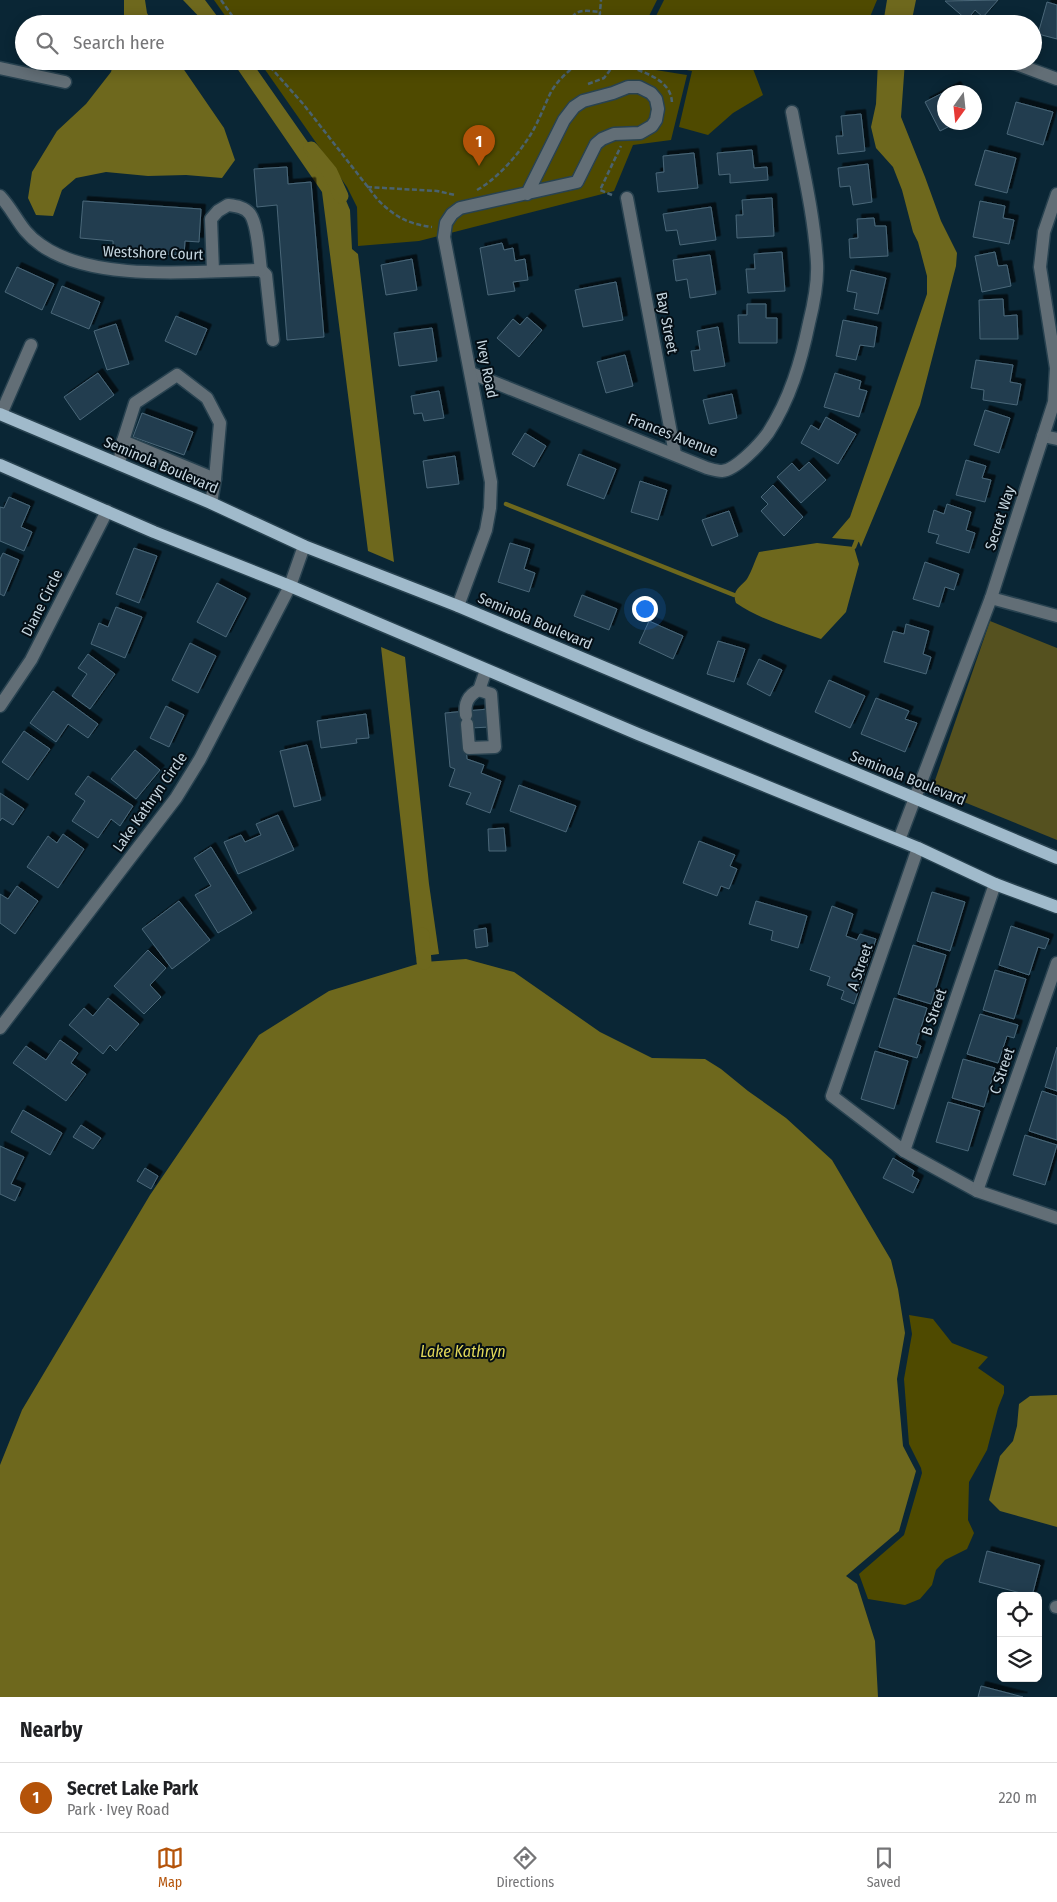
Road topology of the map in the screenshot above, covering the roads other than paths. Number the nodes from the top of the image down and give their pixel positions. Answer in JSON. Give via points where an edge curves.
{"nodes":[{"id":1,"x":0,"y":68,"type":"edge"},
{"id":2,"x":1032,"y":70,"type":"edge"},
{"id":3,"x":1057,"y":79,"type":"edge"},
{"id":4,"x":65,"y":82,"type":"dead end"},
{"id":5,"x":792,"y":112,"type":"dead end"},
{"id":6,"x":527,"y":194,"type":"junction"},
{"id":7,"x":1057,"y":194,"type":"edge"},
{"id":8,"x":0,"y":196,"type":"edge"},
{"id":9,"x":627,"y":198,"type":"dead end"},
{"id":10,"x":212,"y":270,"type":"junction"},
{"id":11,"x":261,"y":270,"type":"junction"},
{"id":12,"x":273,"y":340,"type":"dead end"},
{"id":13,"x":31,"y":345,"type":"dead end"},
{"id":14,"x":471,"y":373,"type":"junction"},
{"id":15,"x":1,"y":414,"type":"edge"},
{"id":16,"x":1043,"y":436,"type":"junction"},
{"id":17,"x":1057,"y":439,"type":"edge"},
{"id":18,"x":123,"y":441,"type":"junction"},
{"id":19,"x":675,"y":454,"type":"junction"},
{"id":20,"x":119,"y":464,"type":"junction"},
{"id":21,"x":0,"y":466,"type":"edge"},
{"id":22,"x":216,"y":479,"type":"junction"},
{"id":23,"x":211,"y":503,"type":"junction"},
{"id":24,"x":107,"y":511,"type":"junction"},
{"id":25,"x":304,"y":546,"type":"junction"},
{"id":26,"x":290,"y":586,"type":"junction"},
{"id":27,"x":991,"y":598,"type":"junction"},
{"id":28,"x":458,"y":606,"type":"junction"},
{"id":29,"x":1057,"y":616,"type":"edge"},
{"id":30,"x":486,"y":670,"type":"junction"},
{"id":31,"x":479,"y":690,"type":"junction"},
{"id":32,"x":0,"y":706,"type":"edge"},
{"id":33,"x":916,"y":800,"type":"junction"},
{"id":34,"x":899,"y":840,"type":"junction"},
{"id":35,"x":918,"y":848,"type":"junction"},
{"id":36,"x":1057,"y":858,"type":"edge"},
{"id":37,"x":995,"y":884,"type":"junction"},
{"id":38,"x":1057,"y":907,"type":"edge"},
{"id":39,"x":1057,"y":963,"type":"edge"},
{"id":40,"x":0,"y":1028,"type":"edge"},
{"id":41,"x":904,"y":1151,"type":"junction"},
{"id":42,"x":977,"y":1191,"type":"junction"},
{"id":43,"x":1057,"y":1218,"type":"edge"}],
"edges":[{"from":1,"to":4,"type":"street"},
{"from":2,"to":3,"type":"street"},
{"from":5,"to":19,"type":"street","name":"Frances Avenue","via":[[813,223],[817,264],[816,294],[793,386],[762,441],[734,466],[722,471],[707,468]]},
{"from":6,"to":6,"type":"street","via":[[577,182],[596,144],[602,139],[614,134],[640,133],[652,126],[658,114],[653,95],[644,89],[628,87],[578,104],[564,120]]},
{"from":6,"to":14,"type":"street","name":"Ivey Road","via":[[460,208],[449,218],[444,233]]},
{"from":7,"to":16,"type":"street","name":"Secret Way","via":[[1044,232],[1040,267],[1056,368],[1054,402]]},
{"from":8,"to":10,"type":"street","name":"Westshore Court","via":[[22,228],[41,246],[68,260],[94,267],[141,272]]},
{"from":9,"to":19,"type":"street","name":"Bay Street"},
{"from":10,"to":11,"type":"street","name":"Westshore Court"},
{"from":10,"to":11,"type":"street","via":[[211,219],[228,205],[250,214]]},
{"from":11,"to":12,"type":"street","via":[[266,275]]},
{"from":13,"to":15,"type":"street"},
{"from":14,"to":19,"type":"street","name":"Frances Avenue"},
{"from":14,"to":28,"type":"street","name":"Ivey Road","via":[[491,482],[490,508],[481,547]]},
{"from":15,"to":20,"type":"main road","name":"Seminola Boulevard"},
{"from":16,"to":17,"type":"street"},
{"from":16,"to":27,"type":"street","name":"Secret Way"},
{"from":18,"to":20,"type":"street"},
{"from":18,"to":22,"type":"street"},
{"from":18,"to":22,"type":"street","via":[[135,403],[177,375],[207,398],[220,423]]},
{"from":20,"to":23,"type":"main road","name":"Seminola Boulevard"},
{"from":21,"to":24,"type":"main road"},
{"from":22,"to":23,"type":"street"},
{"from":23,"to":25,"type":"main road","name":"Seminola Boulevard"},
{"from":24,"to":26,"type":"main road"},
{"from":24,"to":32,"type":"street","name":"Diane Circle","via":[[31,660]]},
{"from":25,"to":26,"type":"street","name":"Lake Kathryn Circle"},
{"from":25,"to":28,"type":"main road","name":"Seminola Boulevard"},
{"from":26,"to":30,"type":"main road"},
{"from":26,"to":40,"type":"street","name":"Lake Kathryn Circle","via":[[200,759],[176,798]]},
{"from":27,"to":29,"type":"street"},
{"from":27,"to":33,"type":"street","name":"Secret Way"},
{"from":28,"to":33,"type":"main road","name":"Seminola Boulevard"},
{"from":30,"to":31,"type":"street"},
{"from":30,"to":34,"type":"main road"},
{"from":31,"to":31,"type":"street","via":[[491,694],[495,747],[470,748],[465,708],[469,697]]},
{"from":33,"to":34,"type":"street","name":"Secret Way"},
{"from":33,"to":36,"type":"main road","name":"Seminola Boulevard"},
{"from":34,"to":35,"type":"main road"},
{"from":35,"to":37,"type":"main road"},
{"from":35,"to":41,"type":"street","name":"A Street","via":[[832,1096]]},
{"from":37,"to":38,"type":"main road"},
{"from":37,"to":41,"type":"street","name":"B Street"},
{"from":39,"to":42,"type":"street","name":"C Street"},
{"from":41,"to":42,"type":"street"},
{"from":42,"to":43,"type":"street"}]}
